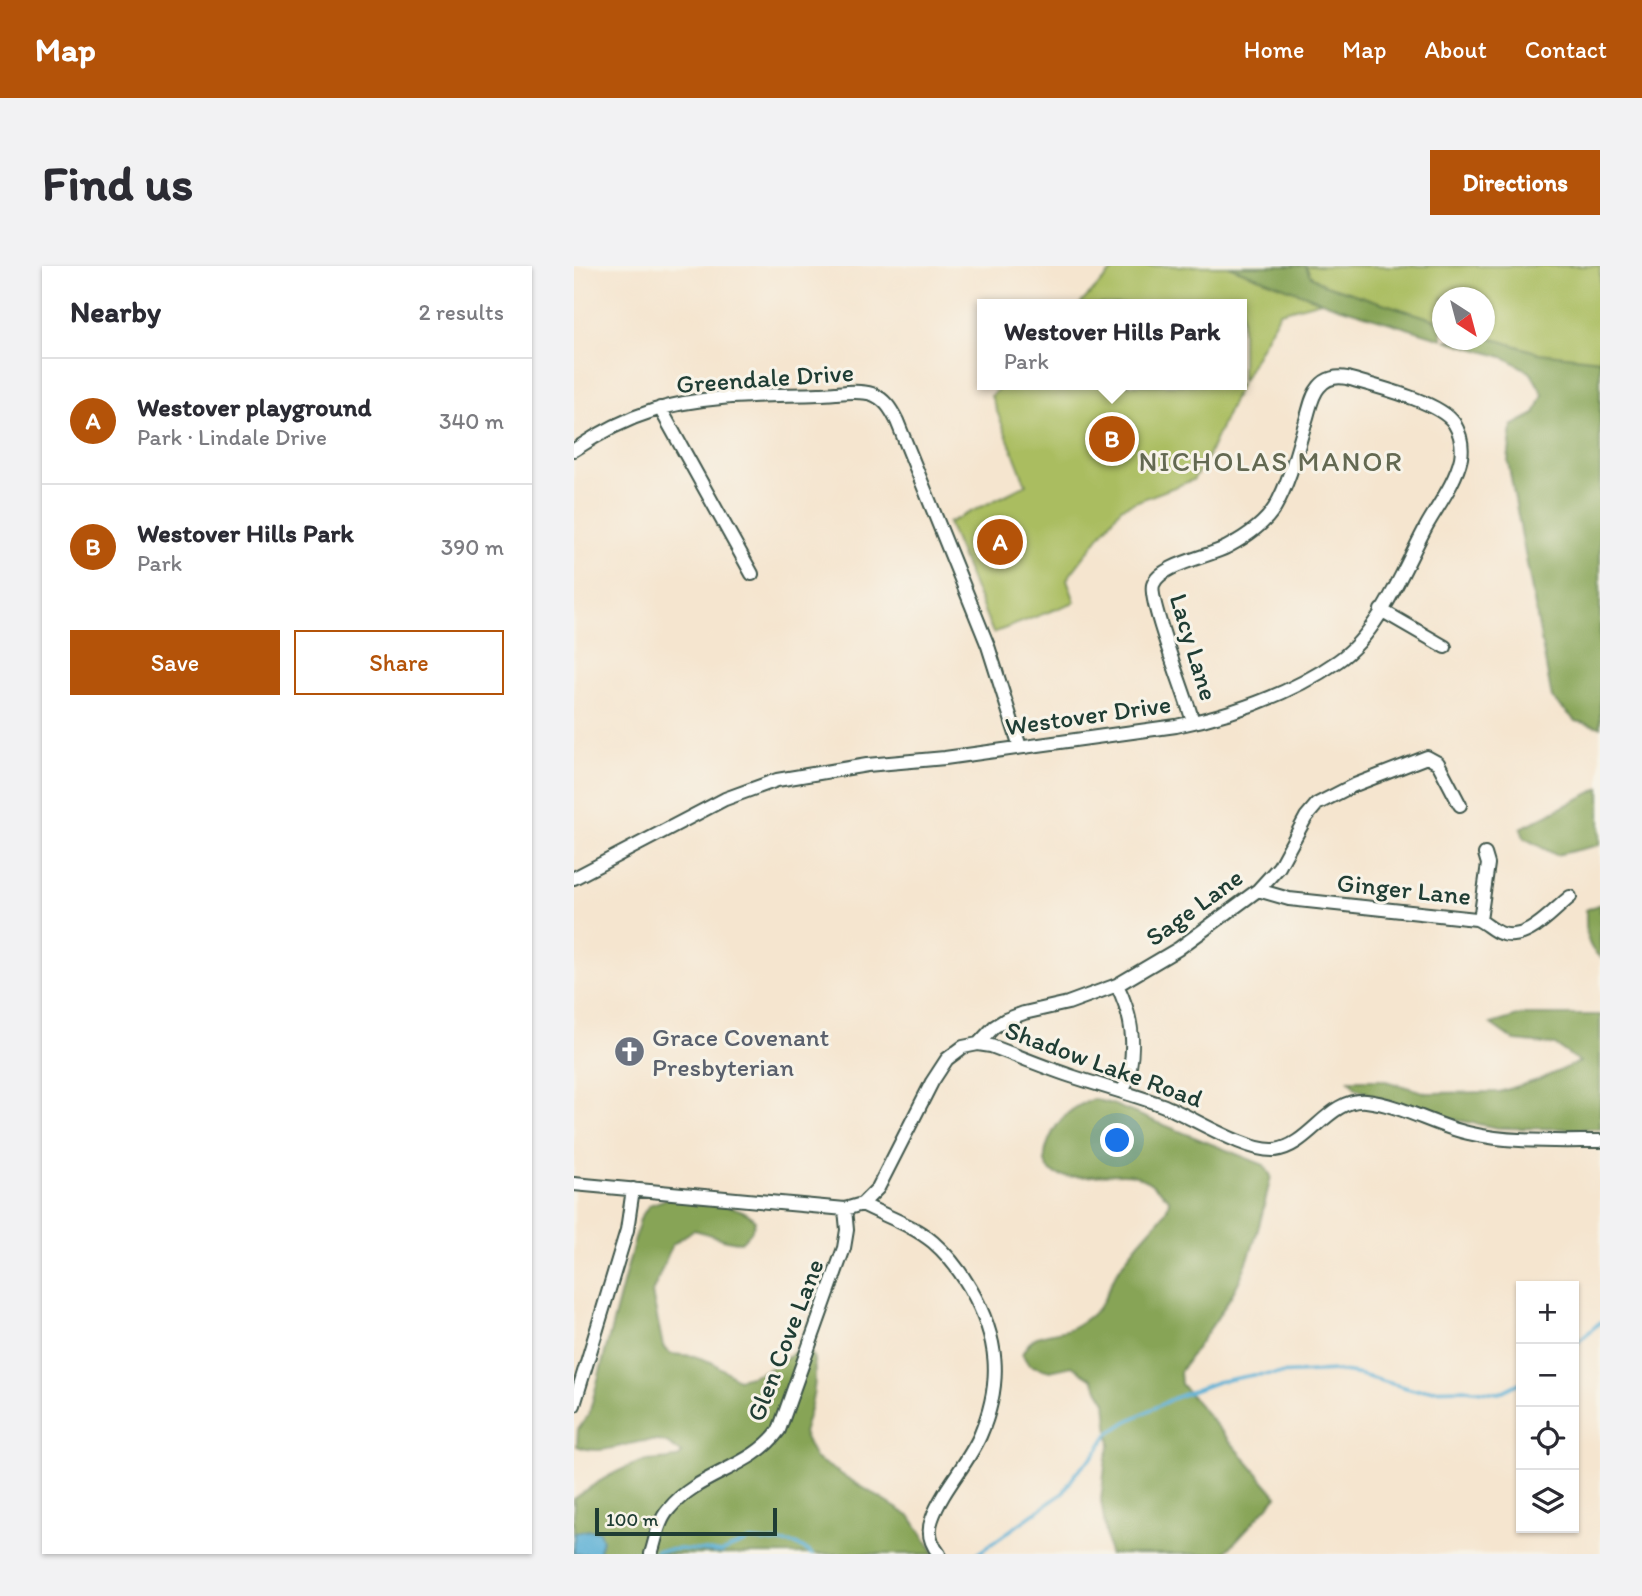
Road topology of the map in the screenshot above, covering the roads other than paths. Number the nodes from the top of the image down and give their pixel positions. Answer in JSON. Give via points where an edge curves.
{"nodes":[{"id":1,"x":660,"y":408,"type":"junction"},
{"id":2,"x":1451,"y":419,"type":"joint"},
{"id":3,"x":574,"y":450,"type":"edge"},
{"id":4,"x":752,"y":574,"type":"dead end"},
{"id":5,"x":1381,"y":610,"type":"junction"},
{"id":6,"x":1445,"y":647,"type":"dead end"},
{"id":7,"x":1193,"y":722,"type":"junction"},
{"id":8,"x":1020,"y":747,"type":"junction"},
{"id":9,"x":1460,"y":805,"type":"dead end"},
{"id":10,"x":1485,"y":854,"type":"dead end"},
{"id":11,"x":574,"y":878,"type":"edge"},
{"id":12,"x":1258,"y":890,"type":"junction"},
{"id":13,"x":1570,"y":897,"type":"dead end"},
{"id":14,"x":1480,"y":920,"type":"junction"},
{"id":15,"x":1117,"y":985,"type":"junction"},
{"id":16,"x":978,"y":1044,"type":"junction"},
{"id":17,"x":1123,"y":1092,"type":"junction"},
{"id":18,"x":1600,"y":1141,"type":"edge"},
{"id":19,"x":574,"y":1184,"type":"edge"},
{"id":20,"x":634,"y":1189,"type":"junction"},
{"id":21,"x":862,"y":1204,"type":"junction"},
{"id":22,"x":845,"y":1209,"type":"junction"},
{"id":23,"x":574,"y":1405,"type":"edge"},
{"id":24,"x":651,"y":1554,"type":"edge"},
{"id":25,"x":939,"y":1554,"type":"edge"}],
"edges":[{"from":1,"to":3,"type":"street","name":"Greendale Drive","via":[[616,425]]},
{"from":1,"to":4,"type":"street"},
{"from":1,"to":8,"type":"street","name":"Greendale Drive","via":[[717,400],[866,393],[884,401],[897,421],[988,646]]},
{"from":2,"to":5,"type":"street","name":"Westover Drive","via":[[1461,442],[1458,467]]},
{"from":2,"to":7,"type":"street","name":"Lacy Lane","via":[[1432,405],[1348,378],[1330,379],[1318,388],[1272,512],[1237,542],[1164,572],[1152,587],[1152,601]]},
{"from":5,"to":6,"type":"street"},
{"from":5,"to":7,"type":"street","name":"Westover Drive","via":[[1356,645],[1320,673],[1251,706]]},
{"from":7,"to":8,"type":"street","name":"Westover Drive"},
{"from":8,"to":11,"type":"street","name":"Westover Drive","via":[[836,769],[763,784]]},
{"from":9,"to":12,"type":"street","name":"Sage Lane","via":[[1438,763],[1427,757],[1352,786],[1310,811],[1284,859]]},
{"from":10,"to":14,"type":"street","via":[[1488,864]]},
{"from":12,"to":14,"type":"street","name":"Ginger Lane","via":[[1289,899]]},
{"from":12,"to":15,"type":"street","name":"Sage Lane","via":[[1178,949]]},
{"from":13,"to":14,"type":"street","name":"Ginger Lane","via":[[1522,934],[1504,935]]},
{"from":15,"to":16,"type":"street","name":"Sage Lane","via":[[1012,1017]]},
{"from":15,"to":17,"type":"street","via":[[1128,1008],[1133,1036],[1133,1058]]},
{"from":16,"to":17,"type":"street","name":"Shadow Lake Road"},
{"from":16,"to":21,"type":"street","name":"Shadow Lake Road","via":[[963,1047],[947,1059],[878,1188]]},
{"from":17,"to":18,"type":"street","name":"Shadow Lake Road","via":[[1267,1150],[1292,1145],[1333,1112],[1363,1101],[1392,1106],[1466,1133]]},
{"from":19,"to":20,"type":"street"},
{"from":20,"to":22,"type":"street"},
{"from":20,"to":23,"type":"street","via":[[627,1230]]},
{"from":21,"to":22,"type":"street"},
{"from":21,"to":25,"type":"street","via":[[919,1233],[947,1255],[978,1301],[993,1345],[996,1377],[989,1412],[930,1522],[930,1538]]},
{"from":22,"to":24,"type":"street","name":"Glen Cove Lane","via":[[844,1248],[779,1430],[758,1453],[703,1481],[670,1508]]}]}
